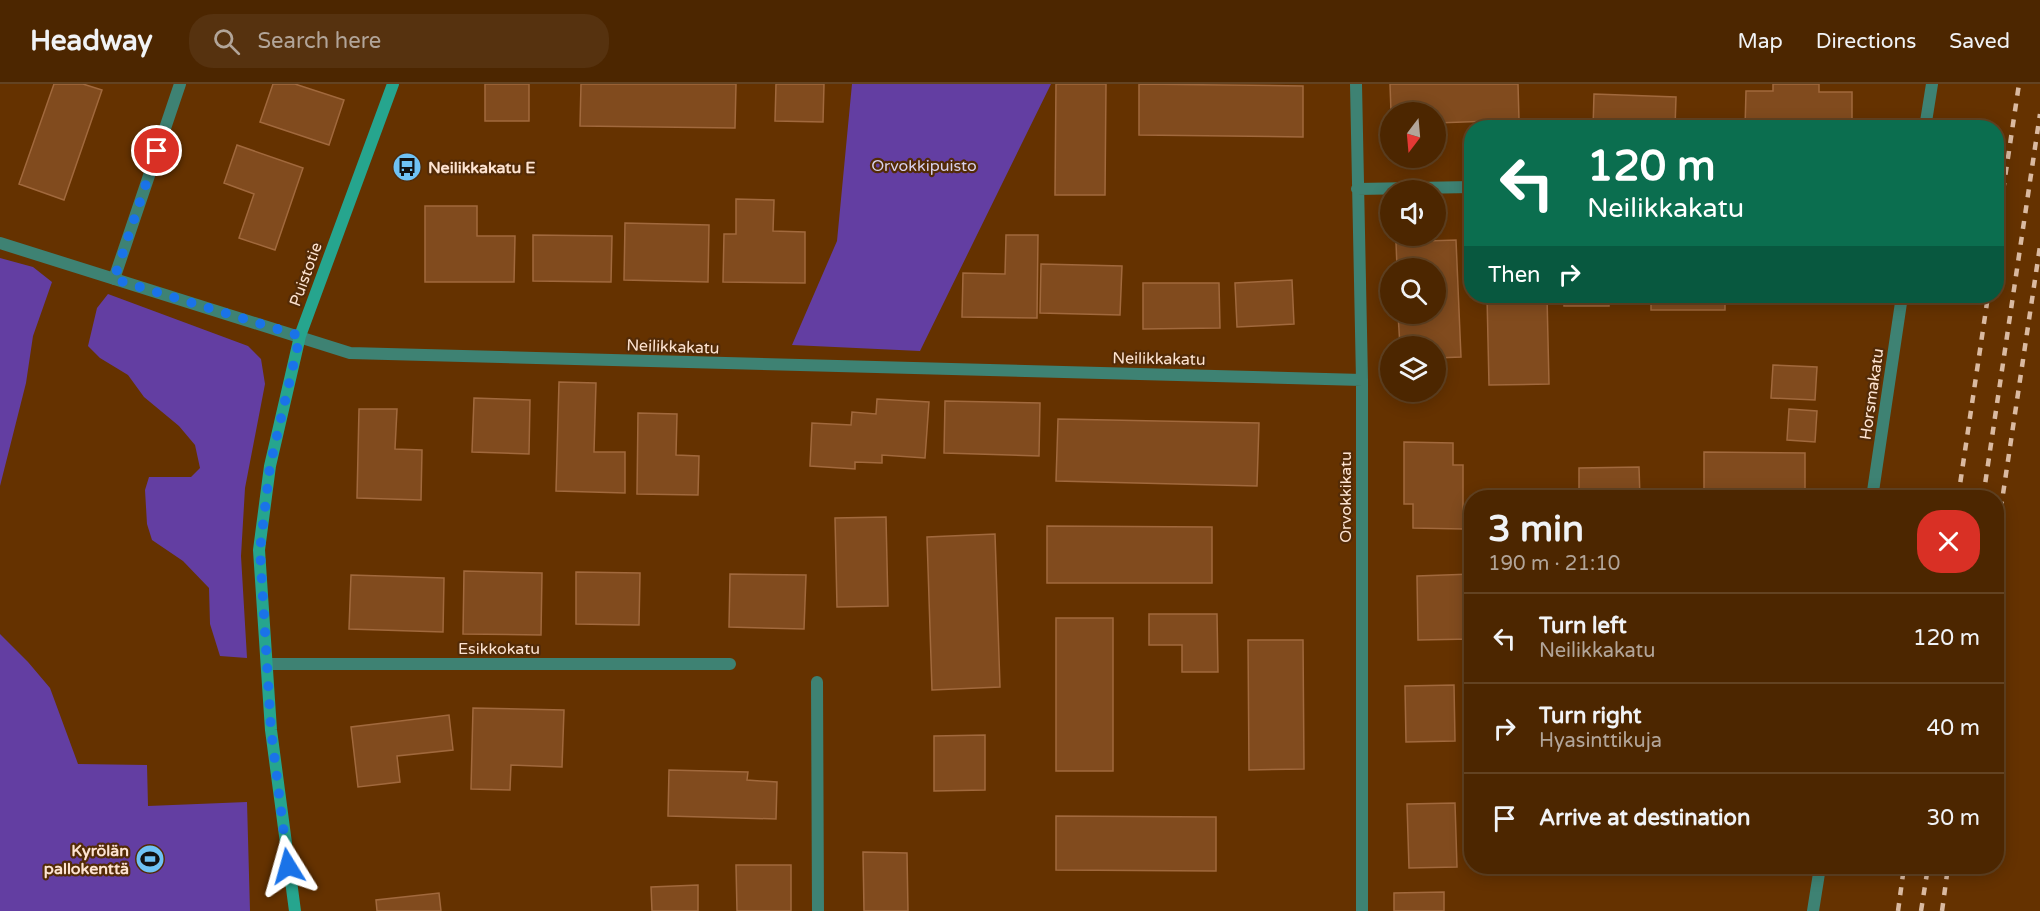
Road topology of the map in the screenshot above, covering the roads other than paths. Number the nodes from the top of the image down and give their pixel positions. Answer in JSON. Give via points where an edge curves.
{"nodes":[{"id":1,"x":180,"y":84,"type":"edge"},
{"id":2,"x":393,"y":84,"type":"edge"},
{"id":3,"x":1356,"y":84,"type":"edge"},
{"id":4,"x":1932,"y":84,"type":"edge"},
{"id":5,"x":1926,"y":120,"type":"edge"},
{"id":6,"x":1464,"y":187,"type":"edge"},
{"id":7,"x":1357,"y":189,"type":"junction"},
{"id":8,"x":0,"y":243,"type":"edge"},
{"id":9,"x":114,"y":279,"type":"junction"},
{"id":10,"x":1901,"y":303,"type":"edge"},
{"id":11,"x":300,"y":336,"type":"junction"},
{"id":12,"x":1362,"y":380,"type":"junction"},
{"id":13,"x":1873,"y":490,"type":"edge"},
{"id":14,"x":267,"y":664,"type":"junction"},
{"id":15,"x":730,"y":664,"type":"dead end"},
{"id":16,"x":817,"y":682,"type":"dead end"},
{"id":17,"x":1819,"y":874,"type":"edge"},
{"id":18,"x":295,"y":911,"type":"edge"},
{"id":19,"x":818,"y":911,"type":"edge"},
{"id":20,"x":1362,"y":911,"type":"edge"},
{"id":21,"x":1813,"y":911,"type":"edge"}],
"edges":[{"from":1,"to":9,"type":"street"},
{"from":2,"to":11,"type":"street","name":"Puistotie"},
{"from":3,"to":7,"type":"street","name":"Orvokkikatu"},
{"from":4,"to":5,"type":"street"},
{"from":6,"to":7,"type":"street"},
{"from":7,"to":12,"type":"street","name":"Orvokkikatu"},
{"from":8,"to":9,"type":"street","name":"Neilikkakatu"},
{"from":9,"to":11,"type":"street","name":"Neilikkakatu"},
{"from":10,"to":13,"type":"street","name":"Horsmakatu"},
{"from":11,"to":12,"type":"street","name":"Neilikkakatu","via":[[350,353]]},
{"from":11,"to":14,"type":"street","name":"Puistotie","via":[[270,466],[260,550]]},
{"from":12,"to":20,"type":"street","name":"Orvokkikatu"},
{"from":14,"to":15,"type":"street","name":"Esikkokatu"},
{"from":14,"to":18,"type":"street","name":"Puistotie","via":[[276,776]]},
{"from":16,"to":19,"type":"street"},
{"from":17,"to":21,"type":"street"}]}
